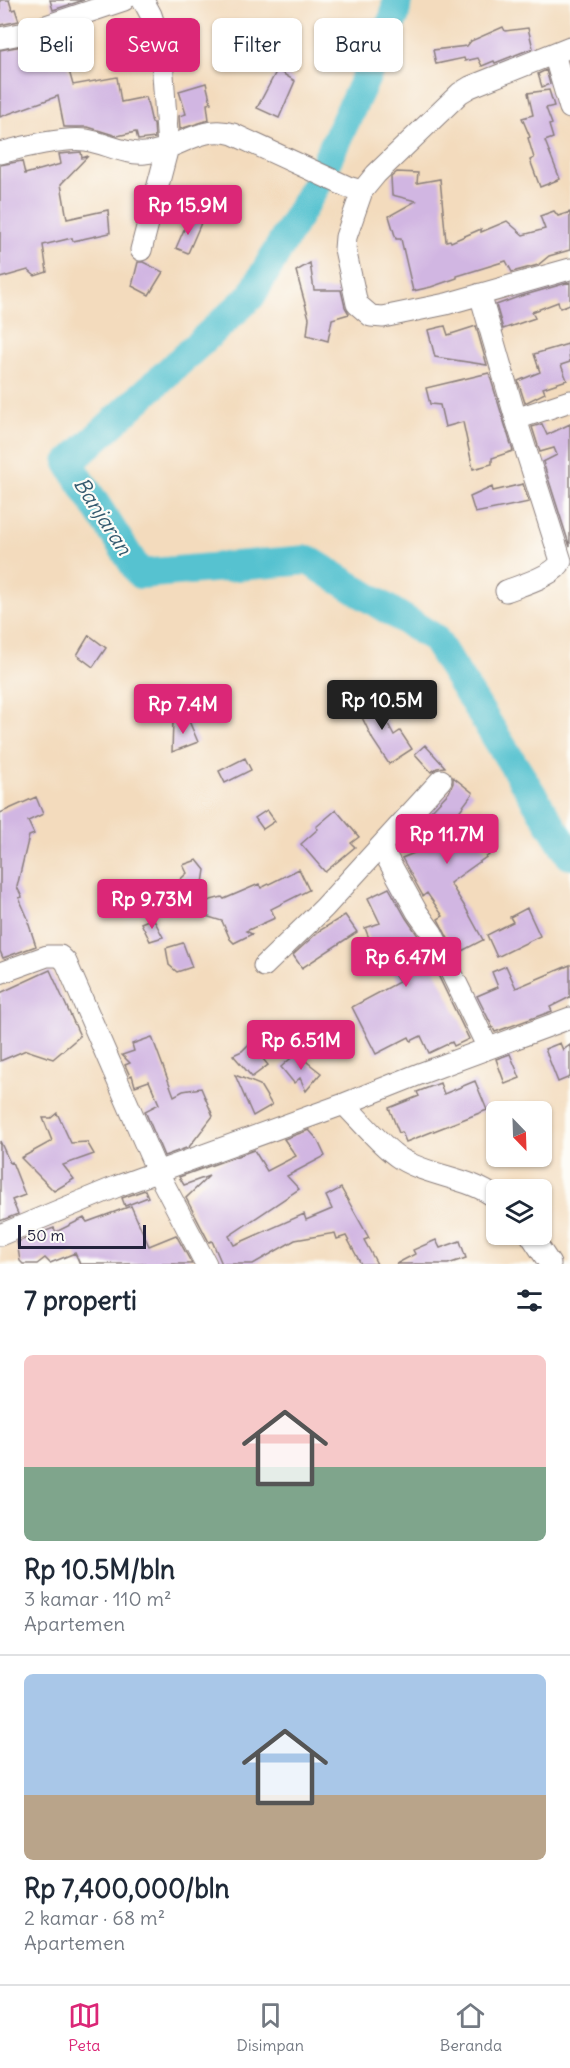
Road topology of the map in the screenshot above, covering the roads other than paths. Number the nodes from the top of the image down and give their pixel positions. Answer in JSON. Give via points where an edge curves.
{"nodes":[{"id":1,"x":124,"y":0,"type":"edge"},
{"id":2,"x":143,"y":0,"type":"edge"},
{"id":3,"x":0,"y":38,"type":"edge"},
{"id":4,"x":562,"y":51,"type":"edge"},
{"id":5,"x":570,"y":108,"type":"edge"},
{"id":6,"x":168,"y":147,"type":"junction"},
{"id":7,"x":0,"y":153,"type":"edge"},
{"id":8,"x":355,"y":189,"type":"junction"},
{"id":9,"x":141,"y":250,"type":"dead end"},
{"id":10,"x":570,"y":269,"type":"edge"},
{"id":11,"x":480,"y":294,"type":"junction"},
{"id":12,"x":570,"y":401,"type":"edge"},
{"id":13,"x":516,"y":419,"type":"junction"},
{"id":14,"x":506,"y":591,"type":"dead end"},
{"id":15,"x":441,"y":780,"type":"dead end"},
{"id":16,"x":381,"y":847,"type":"junction"},
{"id":17,"x":264,"y":966,"type":"dead end"},
{"id":18,"x":0,"y":974,"type":"edge"},
{"id":19,"x":570,"y":1018,"type":"edge"},
{"id":20,"x":488,"y":1047,"type":"junction"},
{"id":21,"x":344,"y":1104,"type":"junction"},
{"id":22,"x":157,"y":1171,"type":"junction"},
{"id":23,"x":486,"y":1193,"type":"edge"},
{"id":24,"x":0,"y":1235,"type":"edge"},
{"id":25,"x":537,"y":1245,"type":"edge"},
{"id":26,"x":206,"y":1264,"type":"edge"},
{"id":27,"x":550,"y":1264,"type":"edge"}],
"edges":[{"from":1,"to":3,"type":"street"},
{"from":2,"to":6,"type":"street","via":[[161,45]]},
{"from":4,"to":5,"type":"street"},
{"from":4,"to":8,"type":"street","via":[[460,93],[376,174]]},
{"from":6,"to":7,"type":"street","via":[[142,154],[78,139]]},
{"from":6,"to":8,"type":"street","via":[[221,130]]},
{"from":6,"to":9,"type":"street"},
{"from":8,"to":11,"type":"street","via":[[345,249],[355,298],[363,310],[371,316],[383,317]]},
{"from":10,"to":11,"type":"street"},
{"from":11,"to":13,"type":"street"},
{"from":12,"to":13,"type":"street"},
{"from":13,"to":14,"type":"street","via":[[561,561],[549,574]]},
{"from":15,"to":16,"type":"street"},
{"from":16,"to":17,"type":"street"},
{"from":16,"to":20,"type":"street","via":[[432,933]]},
{"from":18,"to":22,"type":"street","via":[[47,956],[60,956],[66,962]]},
{"from":19,"to":20,"type":"street"},
{"from":20,"to":21,"type":"street"},
{"from":21,"to":22,"type":"street"},
{"from":21,"to":23,"type":"street","via":[[401,1159]]},
{"from":22,"to":24,"type":"street"},
{"from":22,"to":26,"type":"street"},
{"from":25,"to":27,"type":"street"}]}
